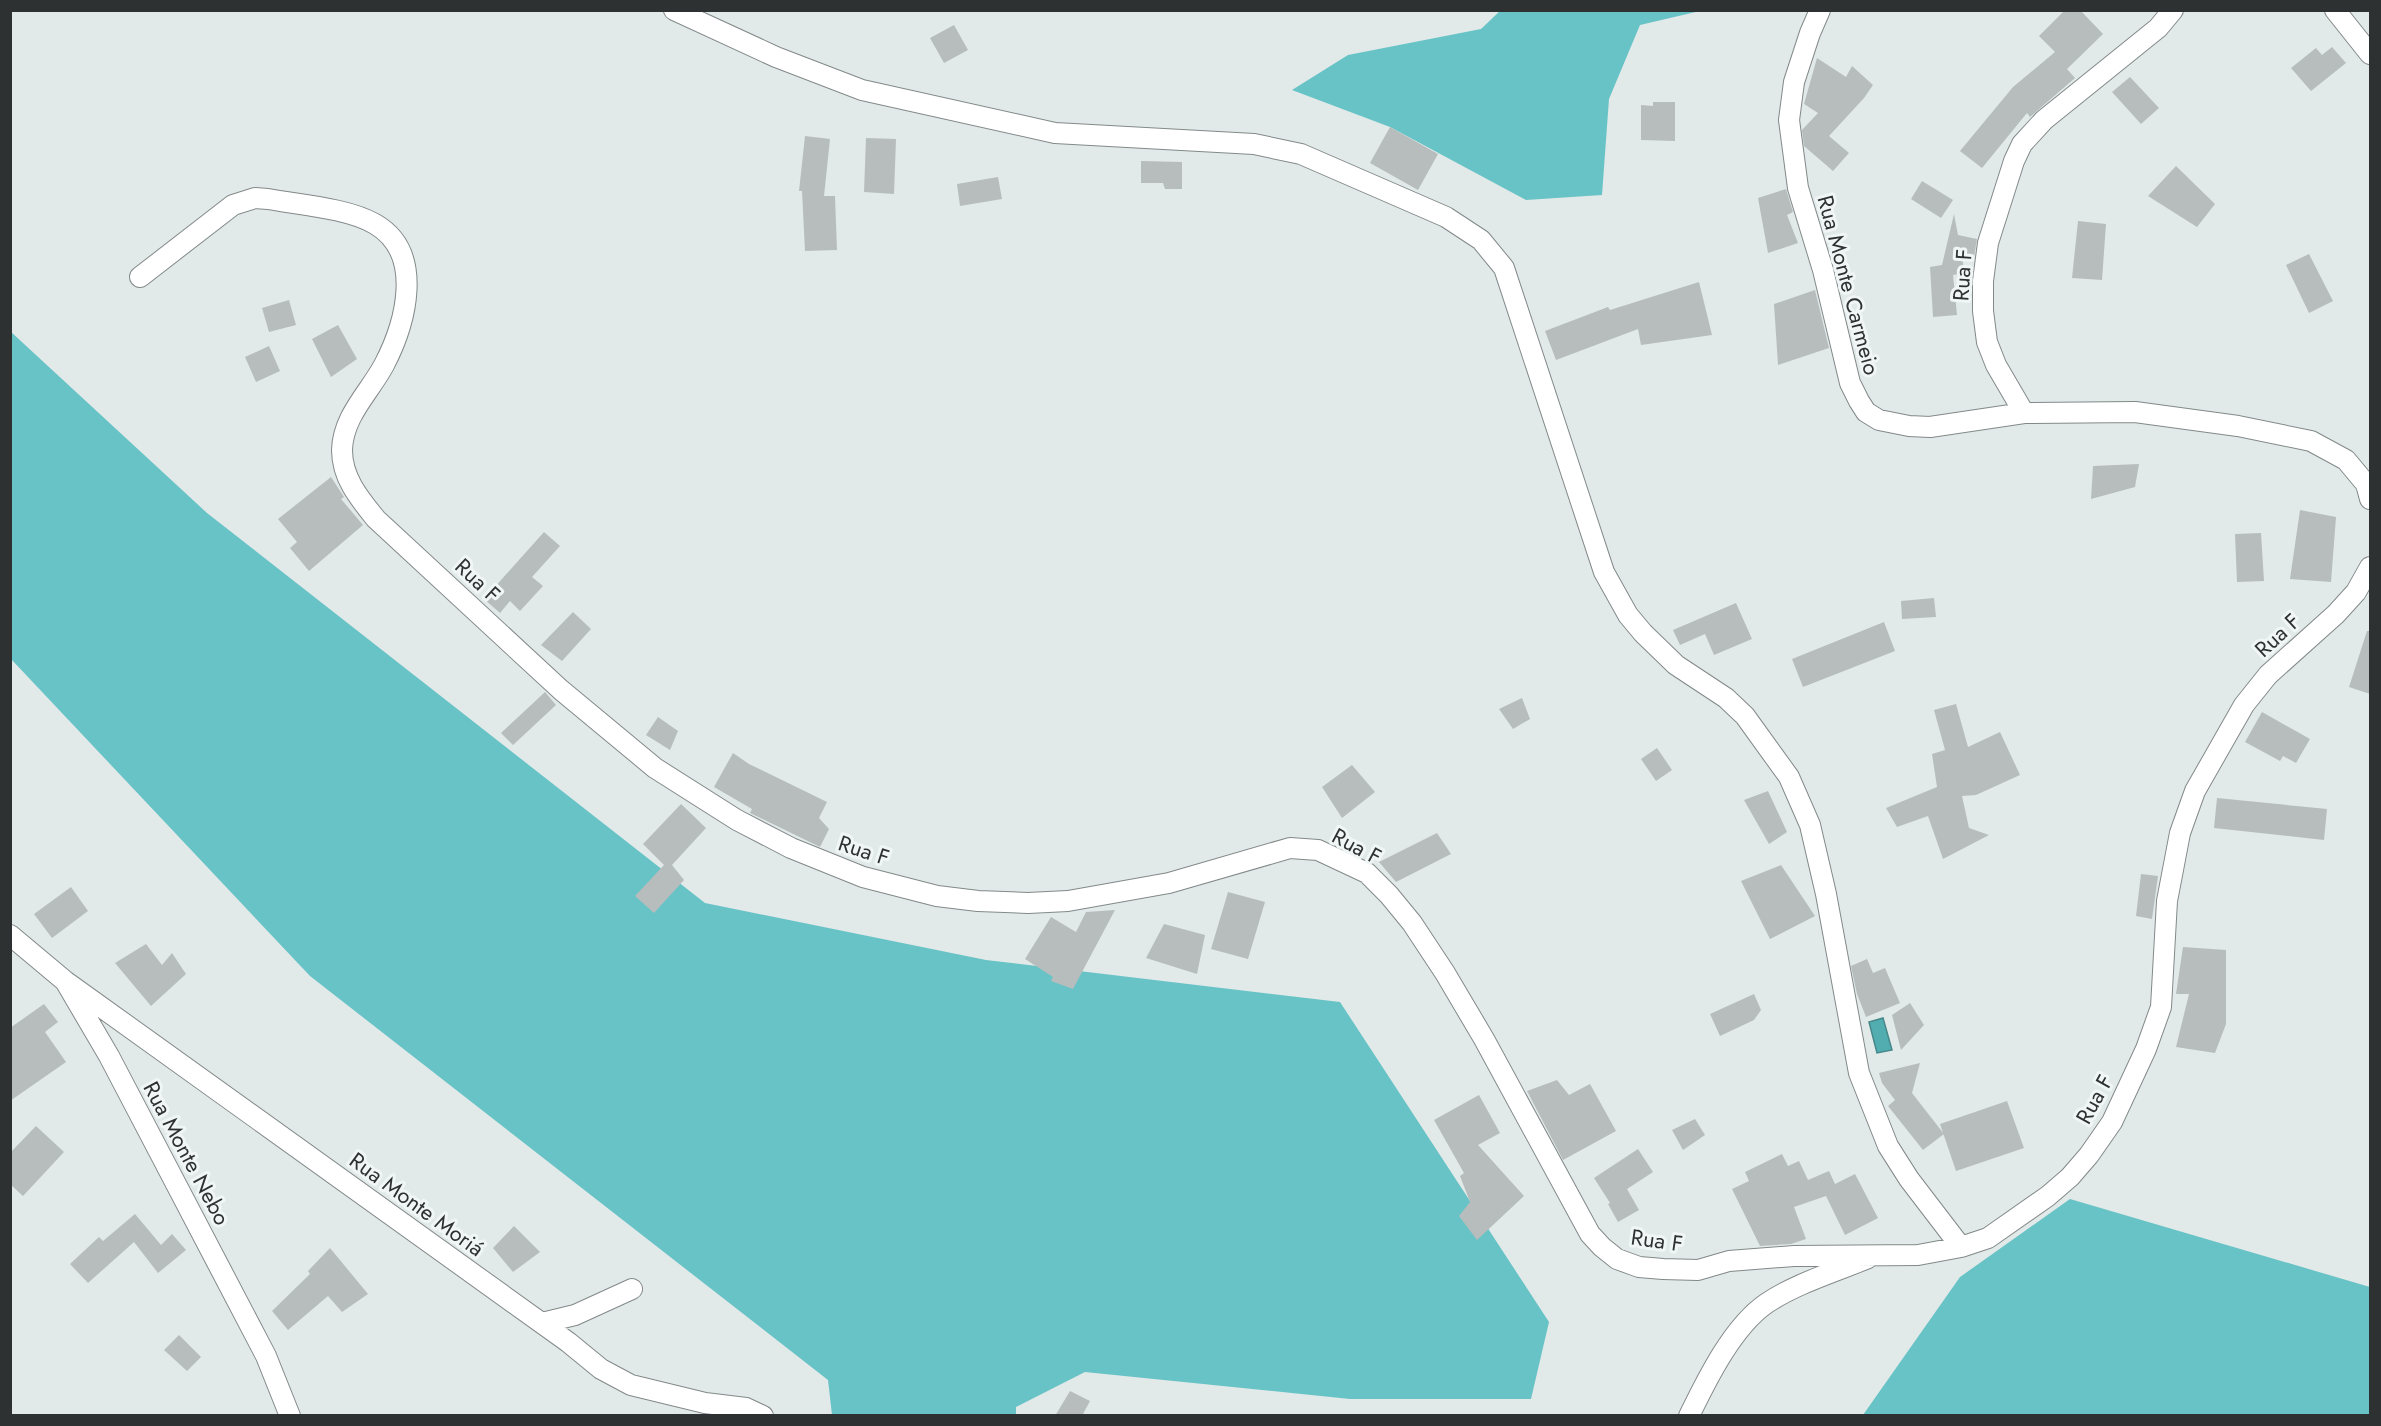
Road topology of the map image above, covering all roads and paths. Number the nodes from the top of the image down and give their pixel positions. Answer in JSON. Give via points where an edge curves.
{"nodes":[{"id":1,"x":1820,"y":10,"type":"edge"},
{"id":2,"x":2173,"y":10,"type":"edge"},
{"id":3,"x":2336,"y":10,"type":"edge"},
{"id":4,"x":679,"y":12,"type":"edge"},
{"id":5,"x":2370,"y":54,"type":"edge"},
{"id":6,"x":140,"y":277,"type":"dead end"},
{"id":7,"x":2024,"y":413,"type":"junction"},
{"id":8,"x":2370,"y":500,"type":"edge"},
{"id":9,"x":2370,"y":567,"type":"edge"},
{"id":10,"x":10,"y":935,"type":"edge"},
{"id":11,"x":65,"y":981,"type":"junction"},
{"id":12,"x":1961,"y":1247,"type":"junction"},
{"id":13,"x":1877,"y":1254,"type":"junction"},
{"id":14,"x":632,"y":1289,"type":"dead end"},
{"id":15,"x":542,"y":1323,"type":"junction"},
{"id":16,"x":290,"y":1416,"type":"edge"},
{"id":17,"x":763,"y":1416,"type":"edge"},
{"id":18,"x":1689,"y":1416,"type":"edge"}],
"edges":[{"from":1,"to":7,"type":"street","name":"Rua Monte Carmeio","via":[[1794,82],[1789,120],[1798,188],[1823,270],[1850,383],[1859,401],[1866,412],[1879,420],[1910,426],[1930,427]]},
{"from":2,"to":7,"type":"street","name":"Rua F","via":[[2158,28],[2043,120],[2022,144],[2014,162],[1988,243],[1983,311],[1987,342],[1996,365]]},
{"from":3,"to":5,"type":"street"},
{"from":4,"to":12,"type":"street","via":[[776,57],[862,90],[919,103],[1055,133],[1254,144],[1301,153],[1446,217],[1481,240],[1504,268],[1604,572],[1622,605],[1676,665],[1726,698],[1745,716],[1789,777],[1810,825],[1859,1073],[1888,1146]]},
{"from":6,"to":13,"type":"street","name":"Rua F","via":[[232,205],[255,198],[357,216],[387,233],[404,259],[406,296],[399,330],[384,365],[350,417],[344,436],[345,473],[356,494],[376,519],[561,690],[655,768],[737,820],[791,848],[863,877],[937,896],[978,901],[1028,903],[1098,896],[1169,883],[1290,848],[1318,850],[1367,873],[1412,923],[1484,1039],[1590,1234],[1617,1258],[1639,1267],[1698,1270],[1729,1261]]},
{"from":7,"to":8,"type":"street","via":[[2135,412],[2311,441],[2346,460],[2366,484]]},
{"from":9,"to":12,"type":"street","name":"Rua F","via":[[2356,592],[2268,675],[2244,705],[2196,791],[2180,833],[2167,900],[2161,1007],[2112,1122],[2070,1177],[2048,1196],[1988,1238]]},
{"from":10,"to":11,"type":"street","name":"Rua Monte Nebo"},
{"from":11,"to":15,"type":"street","name":"Rua Monte Moriá"},
{"from":11,"to":16,"type":"street","name":"Rua Monte Nebo","via":[[109,1056],[266,1356]]},
{"from":12,"to":13,"type":"street","name":"Rua F","via":[[1918,1255]]},
{"from":13,"to":18,"type":"street","via":[[1765,1304],[1732,1339]]},
{"from":14,"to":15,"type":"street","via":[[575,1315]]},
{"from":15,"to":17,"type":"street","name":"Rua Monte Moriá","via":[[601,1369],[631,1385],[705,1403],[746,1408]]}]}
